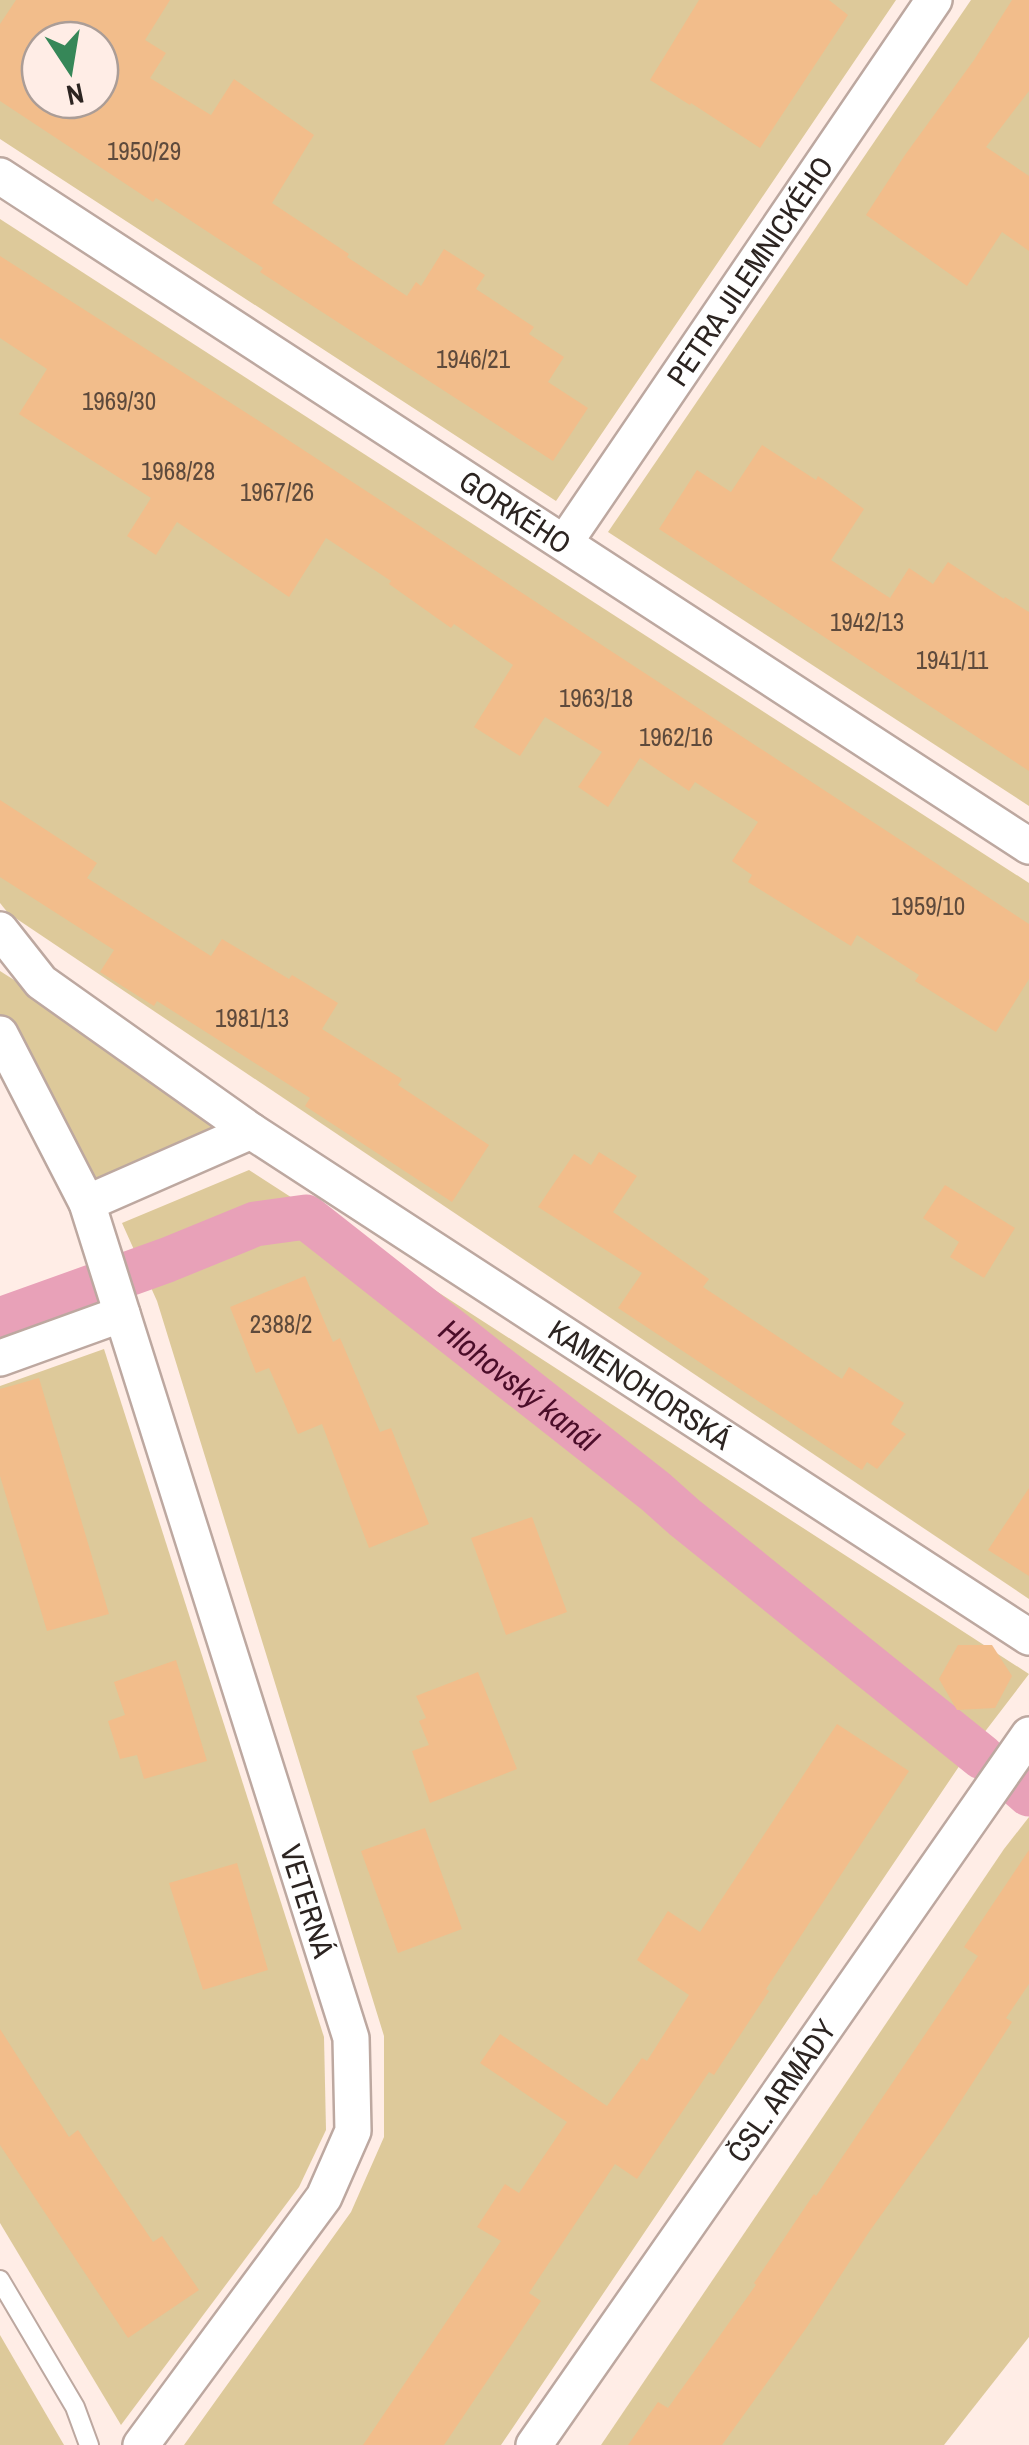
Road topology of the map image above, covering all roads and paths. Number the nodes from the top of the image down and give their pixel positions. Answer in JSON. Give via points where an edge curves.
{"nodes":[{"id":1,"x":934,"y":0,"type":"edge"},
{"id":2,"x":0,"y":176,"type":"edge"},
{"id":3,"x":565,"y":542,"type":"junction"},
{"id":4,"x":1029,"y":846,"type":"edge"},
{"id":5,"x":0,"y":930,"type":"edge"},
{"id":6,"x":0,"y":1034,"type":"edge"},
{"id":7,"x":251,"y":1131,"type":"junction"},
{"id":8,"x":88,"y":1203,"type":"junction"},
{"id":9,"x":122,"y":1314,"type":"junction"},
{"id":10,"x":0,"y":1358,"type":"edge"},
{"id":11,"x":1029,"y":1637,"type":"edge"},
{"id":12,"x":1029,"y":1735,"type":"edge"},
{"id":13,"x":0,"y":2280,"type":"edge"},
{"id":14,"x":89,"y":2445,"type":"edge"},
{"id":15,"x":142,"y":2445,"type":"edge"},
{"id":16,"x":534,"y":2445,"type":"edge"}],
"edges":[{"from":1,"to":3,"type":"street","name":"PETRA JILEMNICKÉHO"},
{"from":2,"to":3,"type":"street","name":"GORKÉHO"},
{"from":3,"to":4,"type":"street","name":"GORKÉHO"},
{"from":5,"to":7,"type":"street","name":"KAMENOHORSKÁ","via":[[42,982]]},
{"from":6,"to":8,"type":"street"},
{"from":7,"to":8,"type":"street"},
{"from":7,"to":11,"type":"street","name":"KAMENOHORSKÁ"},
{"from":8,"to":9,"type":"street"},
{"from":9,"to":10,"type":"street"},
{"from":9,"to":15,"type":"street","name":"VETERNÁ","via":[[351,2038],[353,2131],[324,2197]]},
{"from":12,"to":16,"type":"street","name":"ČSL. ARMÁDY"},
{"from":13,"to":14,"type":"lane","via":[[75,2407]]}]}
